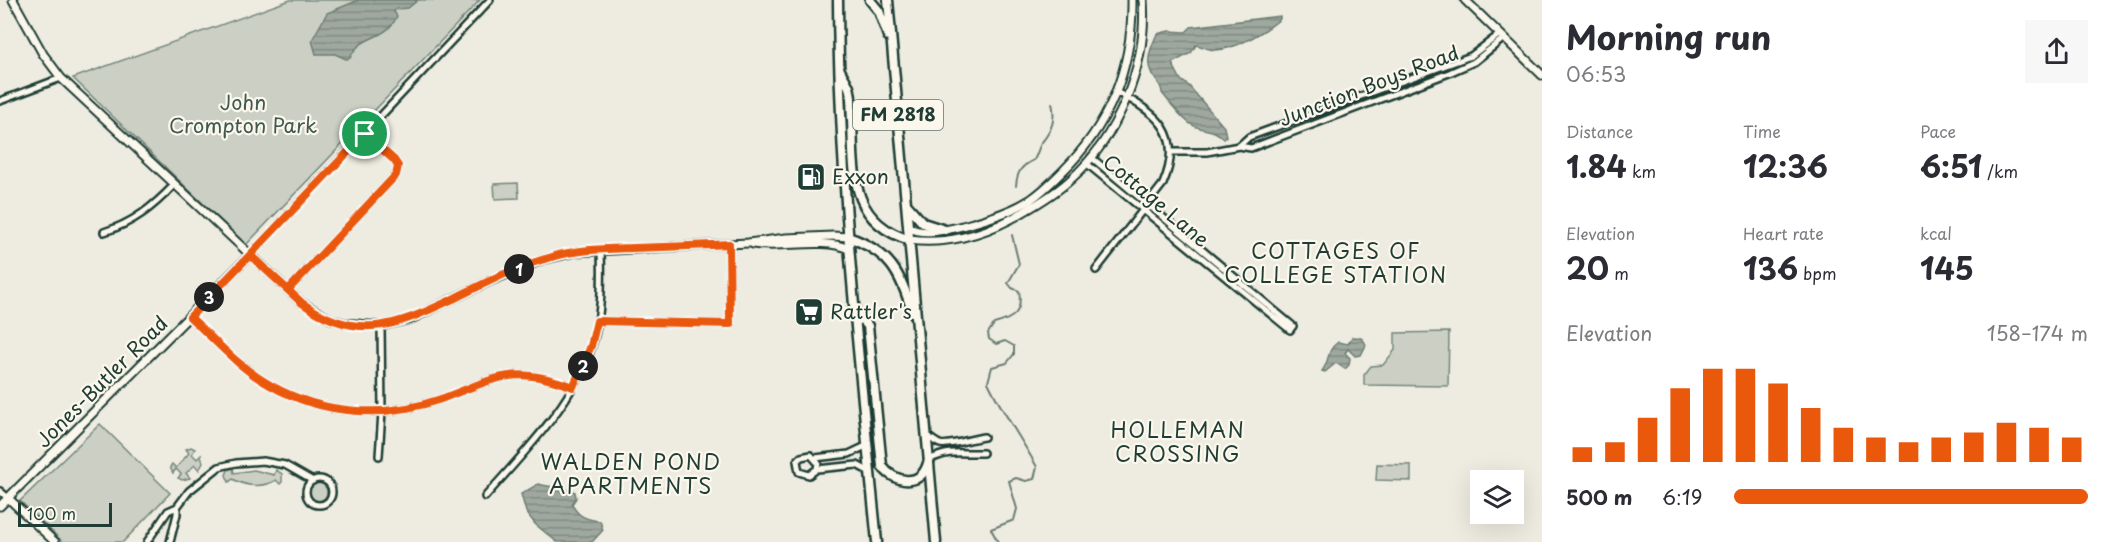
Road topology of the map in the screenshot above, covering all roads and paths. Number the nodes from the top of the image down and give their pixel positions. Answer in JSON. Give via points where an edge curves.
{"nodes":[{"id":1,"x":13,"y":0,"type":"edge"},
{"id":2,"x":490,"y":0,"type":"edge"},
{"id":3,"x":838,"y":0,"type":"edge"},
{"id":4,"x":847,"y":0,"type":"edge"},
{"id":5,"x":870,"y":0,"type":"edge"},
{"id":6,"x":888,"y":0,"type":"edge"},
{"id":7,"x":1132,"y":0,"type":"edge"},
{"id":8,"x":1143,"y":0,"type":"edge"},
{"id":9,"x":1465,"y":0,"type":"edge"},
{"id":10,"x":838,"y":10,"type":"junction"},
{"id":11,"x":1502,"y":36,"type":"junction"},
{"id":12,"x":892,"y":48,"type":"junction"},
{"id":13,"x":839,"y":67,"type":"junction"},
{"id":14,"x":1542,"y":75,"type":"edge"},
{"id":15,"x":61,"y":78,"type":"junction"},
{"id":16,"x":1116,"y":92,"type":"junction"},
{"id":17,"x":1126,"y":97,"type":"junction"},
{"id":18,"x":0,"y":101,"type":"edge"},
{"id":19,"x":365,"y":134,"type":"junction"},
{"id":20,"x":1239,"y":146,"type":"junction"},
{"id":21,"x":1172,"y":152,"type":"junction"},
{"id":22,"x":1089,"y":160,"type":"junction"},
{"id":23,"x":174,"y":185,"type":"junction"},
{"id":24,"x":906,"y":204,"type":"junction"},
{"id":25,"x":1148,"y":204,"type":"junction"},
{"id":26,"x":1143,"y":210,"type":"junction"},
{"id":27,"x":1172,"y":225,"type":"junction"},
{"id":28,"x":908,"y":227,"type":"junction"},
{"id":29,"x":945,"y":230,"type":"junction"},
{"id":30,"x":1167,"y":231,"type":"junction"},
{"id":31,"x":104,"y":232,"type":"dead end"},
{"id":32,"x":848,"y":237,"type":"junction"},
{"id":33,"x":910,"y":240,"type":"junction"},
{"id":34,"x":748,"y":243,"type":"junction"},
{"id":35,"x":729,"y":244,"type":"junction"},
{"id":36,"x":849,"y":249,"type":"junction"},
{"id":37,"x":601,"y":250,"type":"junction"},
{"id":38,"x":250,"y":255,"type":"junction"},
{"id":39,"x":1096,"y":270,"type":"dead end"},
{"id":40,"x":288,"y":290,"type":"junction"},
{"id":41,"x":856,"y":313,"type":"junction"},
{"id":42,"x":190,"y":317,"type":"junction"},
{"id":43,"x":597,"y":321,"type":"junction"},
{"id":44,"x":381,"y":326,"type":"junction"},
{"id":45,"x":918,"y":332,"type":"junction"},
{"id":46,"x":573,"y":387,"type":"junction"},
{"id":47,"x":382,"y":412,"type":"junction"},
{"id":48,"x":927,"y":436,"type":"junction"},
{"id":49,"x":984,"y":437,"type":"dead end"},
{"id":50,"x":868,"y":445,"type":"junction"},
{"id":51,"x":983,"y":453,"type":"dead end"},
{"id":52,"x":379,"y":456,"type":"dead end"},
{"id":53,"x":815,"y":458,"type":"junction"},
{"id":54,"x":929,"y":460,"type":"junction"},
{"id":55,"x":817,"y":468,"type":"junction"},
{"id":56,"x":870,"y":472,"type":"junction"},
{"id":57,"x":313,"y":481,"type":"junction"},
{"id":58,"x":0,"y":491,"type":"edge"},
{"id":59,"x":485,"y":496,"type":"dead end"},
{"id":60,"x":8,"y":498,"type":"junction"},
{"id":61,"x":0,"y":506,"type":"edge"},
{"id":62,"x":177,"y":507,"type":"junction"},
{"id":63,"x":55,"y":542,"type":"edge"},
{"id":64,"x":147,"y":542,"type":"edge"},
{"id":65,"x":170,"y":542,"type":"edge"},
{"id":66,"x":877,"y":542,"type":"edge"},
{"id":67,"x":936,"y":542,"type":"edge"}],
"edges":[{"from":1,"to":15,"type":"street"},
{"from":2,"to":19,"type":"street","name":"Jones-Butler Road"},
{"from":3,"to":10,"type":"highway","number":"FM 2818"},
{"from":4,"to":10,"type":"highway"},
{"from":5,"to":12,"type":"highway","via":[[879,11]]},
{"from":6,"to":12,"type":"highway","number":"FM 2818"},
{"from":7,"to":16,"type":"street","via":[[1130,43]]},
{"from":8,"to":17,"type":"street","via":[[1138,60]]},
{"from":9,"to":11,"type":"street"},
{"from":10,"to":13,"type":"highway","number":"FM 2818"},
{"from":11,"to":14,"type":"street"},
{"from":11,"to":20,"type":"street","name":"Junction Boys Road","via":[[1471,56],[1249,137]]},
{"from":11,"to":20,"type":"street","name":"Junction Boys Road","via":[[1474,62],[1449,73],[1251,148]]},
{"from":12,"to":24,"type":"highway","number":"FM 2818"},
{"from":13,"to":32,"type":"highway","number":"FM 2818"},
{"from":13,"to":33,"type":"highway","via":[[850,91],[856,184],[861,201],[878,225]]},
{"from":15,"to":18,"type":"street"},
{"from":15,"to":23,"type":"street"},
{"from":16,"to":17,"type":"street"},
{"from":16,"to":29,"type":"street","via":[[1089,142],[1048,186],[1007,211]]},
{"from":17,"to":21,"type":"street","via":[[1154,116],[1164,128]]},
{"from":17,"to":22,"type":"street","via":[[1114,124]]},
{"from":19,"to":38,"type":"street","name":"Jones-Butler Road"},
{"from":19,"to":40,"type":"street","via":[[394,160],[398,166],[396,175]]},
{"from":20,"to":21,"type":"street","name":"Junction Boys Road","via":[[1207,152]]},
{"from":21,"to":25,"type":"street","via":[[1170,167]]},
{"from":22,"to":25,"type":"street","name":"Cottage Lane"},
{"from":22,"to":26,"type":"street","name":"Cottage Lane"},
{"from":22,"to":33,"type":"street","via":[[1068,182],[997,226],[947,240]]},
{"from":23,"to":31,"type":"street","via":[[143,214]]},
{"from":23,"to":38,"type":"street"},
{"from":24,"to":28,"type":"highway","number":"FM 2818"},
{"from":24,"to":29,"type":"highway","via":[[923,223]]},
{"from":25,"to":26,"type":"street"},
{"from":25,"to":27,"type":"street","name":"Cottage Lane"},
{"from":26,"to":30,"type":"street","name":"Cottage Lane"},
{"from":26,"to":39,"type":"street"},
{"from":27,"to":30,"type":"street"},
{"from":27,"to":30,"type":"street","name":"Cottage Lane","via":[[1291,328]]},
{"from":28,"to":29,"type":"street","via":[[920,231]]},
{"from":28,"to":33,"type":"highway","number":"FM 2818"},
{"from":32,"to":34,"type":"street"},
{"from":32,"to":36,"type":"highway","number":"FM 2818"},
{"from":32,"to":45,"type":"highway","via":[[880,252],[899,273]]},
{"from":33,"to":45,"type":"highway","number":"FM 2818"},
{"from":34,"to":35,"type":"street"},
{"from":34,"to":36,"type":"street","via":[[834,244]]},
{"from":35,"to":37,"type":"street"},
{"from":35,"to":43,"type":"street","via":[[730,324]]},
{"from":36,"to":41,"type":"highway","number":"FM 2818"},
{"from":37,"to":43,"type":"street"},
{"from":37,"to":44,"type":"street","via":[[542,260],[411,319]]},
{"from":38,"to":40,"type":"street"},
{"from":38,"to":42,"type":"street","name":"Jones-Butler Road"},
{"from":40,"to":44,"type":"street","via":[[310,309],[330,319]]},
{"from":41,"to":50,"type":"highway","number":"FM 2818"},
{"from":41,"to":54,"type":"highway","via":[[868,326],[882,466],[896,479],[911,480],[926,470]]},
{"from":42,"to":47,"type":"street","via":[[269,384],[311,404]]},
{"from":42,"to":60,"type":"street","name":"Jones-Butler Road"},
{"from":43,"to":46,"type":"street"},
{"from":44,"to":47,"type":"street"},
{"from":45,"to":48,"type":"highway","number":"FM 2818"},
{"from":46,"to":47,"type":"street","via":[[535,376],[501,376],[423,405]]},
{"from":46,"to":59,"type":"street"},
{"from":47,"to":52,"type":"street"},
{"from":48,"to":49,"type":"street","via":[[940,445]]},
{"from":48,"to":54,"type":"highway","number":"FM 2818"},
{"from":50,"to":53,"type":"street","via":[[849,454]]},
{"from":50,"to":56,"type":"highway","number":"FM 2818"},
{"from":51,"to":54,"type":"street","via":[[945,453]]},
{"from":53,"to":55,"type":"street"},
{"from":53,"to":55,"type":"street","via":[[806,454],[797,461],[797,467],[809,476]]},
{"from":54,"to":67,"type":"highway","number":"FM 2818"},
{"from":55,"to":56,"type":"street","via":[[857,465]]},
{"from":56,"to":66,"type":"highway","number":"FM 2818"},
{"from":57,"to":57,"type":"street","via":[[306,496],[314,505],[325,505],[332,497],[332,486],[324,479]]},
{"from":57,"to":62,"type":"street","via":[[285,465],[263,461],[236,463],[219,467],[202,479]]},
{"from":58,"to":60,"type":"street"},
{"from":60,"to":61,"type":"street","name":"Jones-Butler Road"},
{"from":60,"to":63,"type":"street"},
{"from":62,"to":64,"type":"street","via":[[168,511]]},
{"from":62,"to":65,"type":"street"}]}
